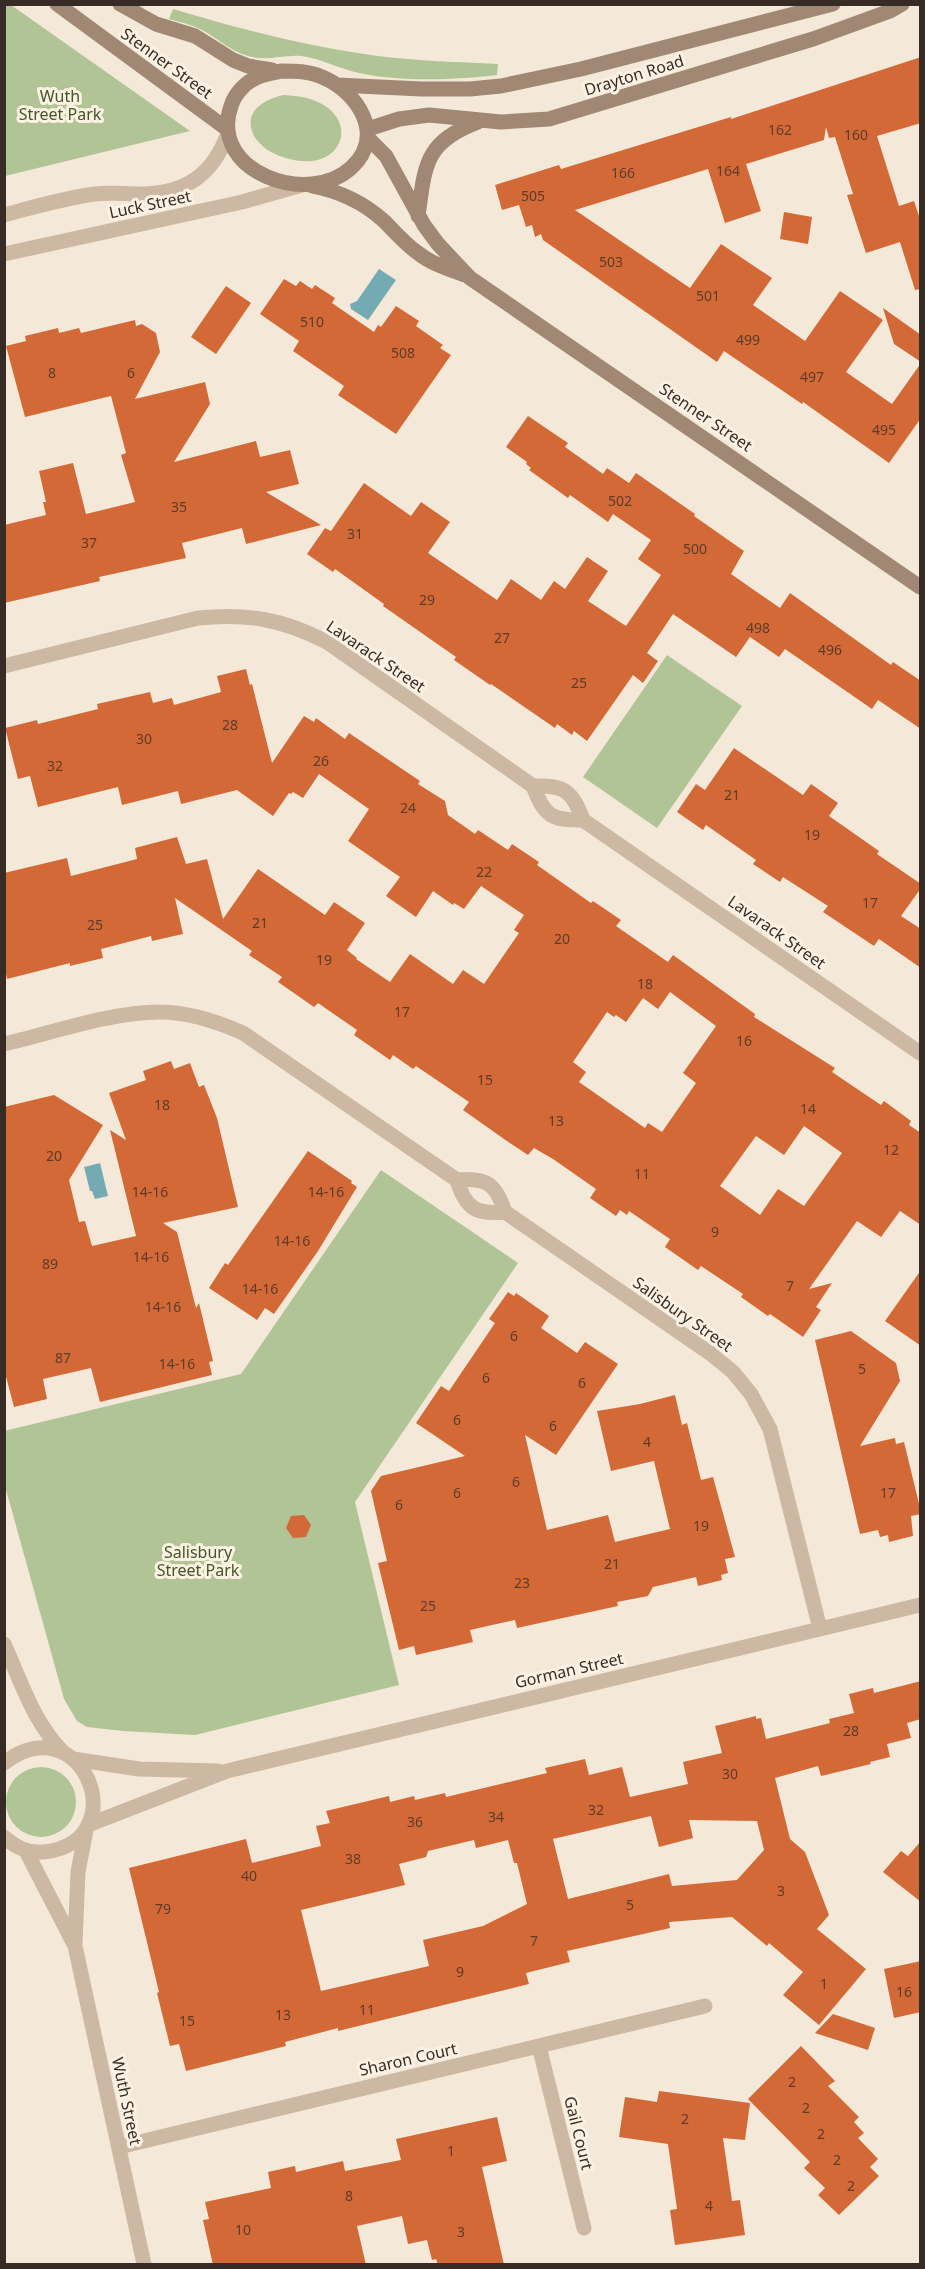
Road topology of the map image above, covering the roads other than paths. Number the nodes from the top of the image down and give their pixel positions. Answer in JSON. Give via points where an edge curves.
{"nodes":[{"id":1,"x":57,"y":4,"type":"edge"},
{"id":2,"x":120,"y":4,"type":"edge"},
{"id":3,"x":833,"y":4,"type":"edge"},
{"id":4,"x":902,"y":4,"type":"edge"},
{"id":5,"x":281,"y":71,"type":"junction"},
{"id":6,"x":337,"y":85,"type":"junction"},
{"id":7,"x":478,"y":122,"type":"junction"},
{"id":8,"x":228,"y":131,"type":"junction"},
{"id":9,"x":367,"y":133,"type":"junction"},
{"id":10,"x":303,"y":185,"type":"junction"},
{"id":11,"x":4,"y":215,"type":"edge"},
{"id":12,"x":418,"y":216,"type":"junction"},
{"id":13,"x":4,"y":254,"type":"edge"},
{"id":14,"x":470,"y":278,"type":"junction"},
{"id":15,"x":921,"y":587,"type":"edge"},
{"id":16,"x":4,"y":666,"type":"edge"},
{"id":17,"x":532,"y":786,"type":"junction"},
{"id":18,"x":583,"y":820,"type":"junction"},
{"id":19,"x":4,"y":1044,"type":"edge"},
{"id":20,"x":921,"y":1053,"type":"edge"},
{"id":21,"x":457,"y":1180,"type":"junction"},
{"id":22,"x":505,"y":1212,"type":"junction"},
{"id":23,"x":921,"y":1605,"type":"edge"},
{"id":24,"x":820,"y":1629,"type":"junction"},
{"id":25,"x":4,"y":1644,"type":"edge"},
{"id":26,"x":69,"y":1756,"type":"junction"},
{"id":27,"x":4,"y":1763,"type":"edge"},
{"id":28,"x":227,"y":1771,"type":"junction"},
{"id":29,"x":88,"y":1826,"type":"junction"},
{"id":30,"x":6,"y":1841,"type":"edge"},
{"id":31,"x":27,"y":1851,"type":"junction"},
{"id":32,"x":75,"y":1946,"type":"junction"},
{"id":33,"x":705,"y":2006,"type":"dead end"},
{"id":34,"x":539,"y":2046,"type":"junction"},
{"id":35,"x":119,"y":2147,"type":"junction"},
{"id":36,"x":584,"y":2228,"type":"dead end"},
{"id":37,"x":144,"y":2265,"type":"edge"}],
"edges":[{"from":1,"to":8,"type":"main road","name":"Stenner Street"},
{"from":2,"to":5,"type":"main road","name":"Stenner Street","via":[[148,21],[195,36],[240,63]]},
{"from":3,"to":6,"type":"main road","name":"Drayton Road","via":[[501,86],[423,89]]},
{"from":4,"to":7,"type":"main road","name":"Drayton Road","via":[[813,39],[579,111],[525,122]]},
{"from":5,"to":6,"type":"main road","via":[[321,76]]},
{"from":5,"to":8,"type":"main road","via":[[259,77],[233,98]]},
{"from":6,"to":9,"type":"main road","via":[[360,108]]},
{"from":7,"to":9,"type":"main road","name":"Drayton Road","via":[[429,115],[399,119]]},
{"from":7,"to":12,"type":"main road","via":[[447,136],[436,149],[423,180]]},
{"from":8,"to":10,"type":"main road","via":[[241,159],[255,170],[277,181]]},
{"from":8,"to":11,"type":"street","name":"Luck Street","via":[[210,168],[179,188],[160,193],[94,194]]},
{"from":9,"to":10,"type":"main road","via":[[360,157],[346,172],[319,184]]},
{"from":9,"to":12,"type":"main road","name":"Stenner Street","via":[[386,156]]},
{"from":10,"to":13,"type":"street","name":"Luck Street"},
{"from":10,"to":14,"type":"main road","name":"Stenner Street","via":[[356,201],[433,264]]},
{"from":12,"to":14,"type":"main road","name":"Stenner Street"},
{"from":14,"to":15,"type":"main road","name":"Stenner Street"},
{"from":16,"to":17,"type":"street","name":"Lavarack Street","via":[[198,618],[252,616],[278,621],[327,642]]},
{"from":17,"to":18,"type":"street","name":"Lavarack Street","via":[[550,815]]},
{"from":17,"to":18,"type":"street","name":"Lavarack Street","via":[[550,785],[567,791],[578,804]]},
{"from":18,"to":20,"type":"street","name":"Lavarack Street"},
{"from":19,"to":21,"type":"street","name":"Salisbury Street","via":[[131,1013],[188,1014],[217,1021],[243,1033]]},
{"from":21,"to":22,"type":"street","name":"Salisbury Street","via":[[489,1184],[500,1197]]},
{"from":21,"to":22,"type":"street","name":"Salisbury Street","via":[[461,1195],[473,1208],[489,1214]]},
{"from":22,"to":24,"type":"street","name":"Salisbury Street","via":[[711,1354],[751,1394],[776,1448]]},
{"from":23,"to":24,"type":"street","name":"Gorman Street"},
{"from":24,"to":28,"type":"street","name":"Gorman Street"},
{"from":25,"to":26,"type":"street","via":[[36,1716],[53,1743]]},
{"from":26,"to":27,"type":"street","name":"Gorman Street","via":[[49,1749],[32,1749]]},
{"from":26,"to":28,"type":"street","name":"Gorman Street","via":[[139,1769]]},
{"from":26,"to":29,"type":"street","name":"Wuth Street","via":[[86,1772],[93,1789],[94,1808]]},
{"from":28,"to":29,"type":"street","name":"Gorman Street"},
{"from":29,"to":31,"type":"street","via":[[61,1850]]},
{"from":29,"to":32,"type":"street","name":"Wuth Street","via":[[78,1872]]},
{"from":30,"to":31,"type":"street"},
{"from":31,"to":32,"type":"street","name":"Wuth Street"},
{"from":32,"to":35,"type":"street","name":"Wuth Street"},
{"from":33,"to":34,"type":"street","name":"Sharon Court"},
{"from":34,"to":35,"type":"street","name":"Sharon Court"},
{"from":34,"to":36,"type":"street","name":"Gail Court"},
{"from":35,"to":37,"type":"street","name":"Wuth Street"}]}
